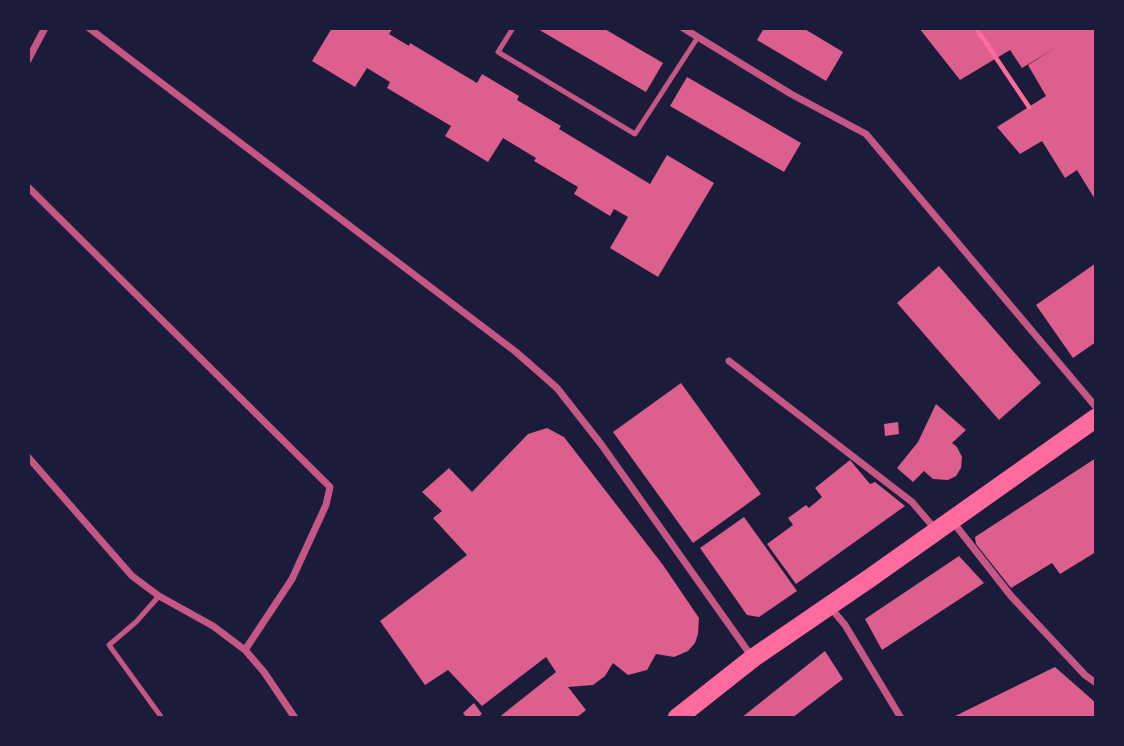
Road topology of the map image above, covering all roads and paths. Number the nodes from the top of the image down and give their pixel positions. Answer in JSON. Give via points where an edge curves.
{"nodes":[{"id":1,"x":45,"y":28,"type":"edge"},
{"id":2,"x":89,"y":28,"type":"edge"},
{"id":3,"x":513,"y":28,"type":"edge"},
{"id":4,"x":683,"y":28,"type":"edge"},
{"id":5,"x":976,"y":28,"type":"edge"},
{"id":6,"x":698,"y":37,"type":"junction"},
{"id":7,"x":28,"y":60,"type":"edge"},
{"id":8,"x":1029,"y":107,"type":"dead end"},
{"id":9,"x":28,"y":187,"type":"edge"},
{"id":10,"x":729,"y":361,"type":"dead end"},
{"id":11,"x":1096,"y":407,"type":"edge"},
{"id":12,"x":1096,"y":418,"type":"edge"},
{"id":13,"x":28,"y":457,"type":"edge"},
{"id":14,"x":944,"y":525,"type":"junction"},
{"id":15,"x":159,"y":596,"type":"junction"},
{"id":16,"x":829,"y":606,"type":"junction"},
{"id":17,"x":245,"y":650,"type":"junction"},
{"id":18,"x":753,"y":658,"type":"junction"},
{"id":19,"x":1096,"y":683,"type":"edge"},
{"id":20,"x":162,"y":718,"type":"edge"},
{"id":21,"x":295,"y":718,"type":"edge"},
{"id":22,"x":677,"y":718,"type":"edge"},
{"id":23,"x":901,"y":718,"type":"edge"}],
"edges":[{"from":1,"to":7,"type":"street"},
{"from":2,"to":18,"type":"street","via":[[505,343],[557,388]]},
{"from":3,"to":6,"type":"lane","via":[[498,52],[635,134]]},
{"from":4,"to":6,"type":"street"},
{"from":5,"to":8,"type":"path"},
{"from":6,"to":11,"type":"street","via":[[866,135]]},
{"from":9,"to":17,"type":"street","via":[[330,487],[292,579]]},
{"from":10,"to":14,"type":"street"},
{"from":12,"to":14,"type":"highway"},
{"from":13,"to":15,"type":"street","via":[[132,576]]},
{"from":14,"to":16,"type":"highway"},
{"from":14,"to":19,"type":"street"},
{"from":15,"to":17,"type":"street"},
{"from":15,"to":20,"type":"lane","via":[[109,645]]},
{"from":16,"to":18,"type":"highway"},
{"from":16,"to":23,"type":"street"},
{"from":17,"to":21,"type":"street"},
{"from":18,"to":22,"type":"highway"}]}
